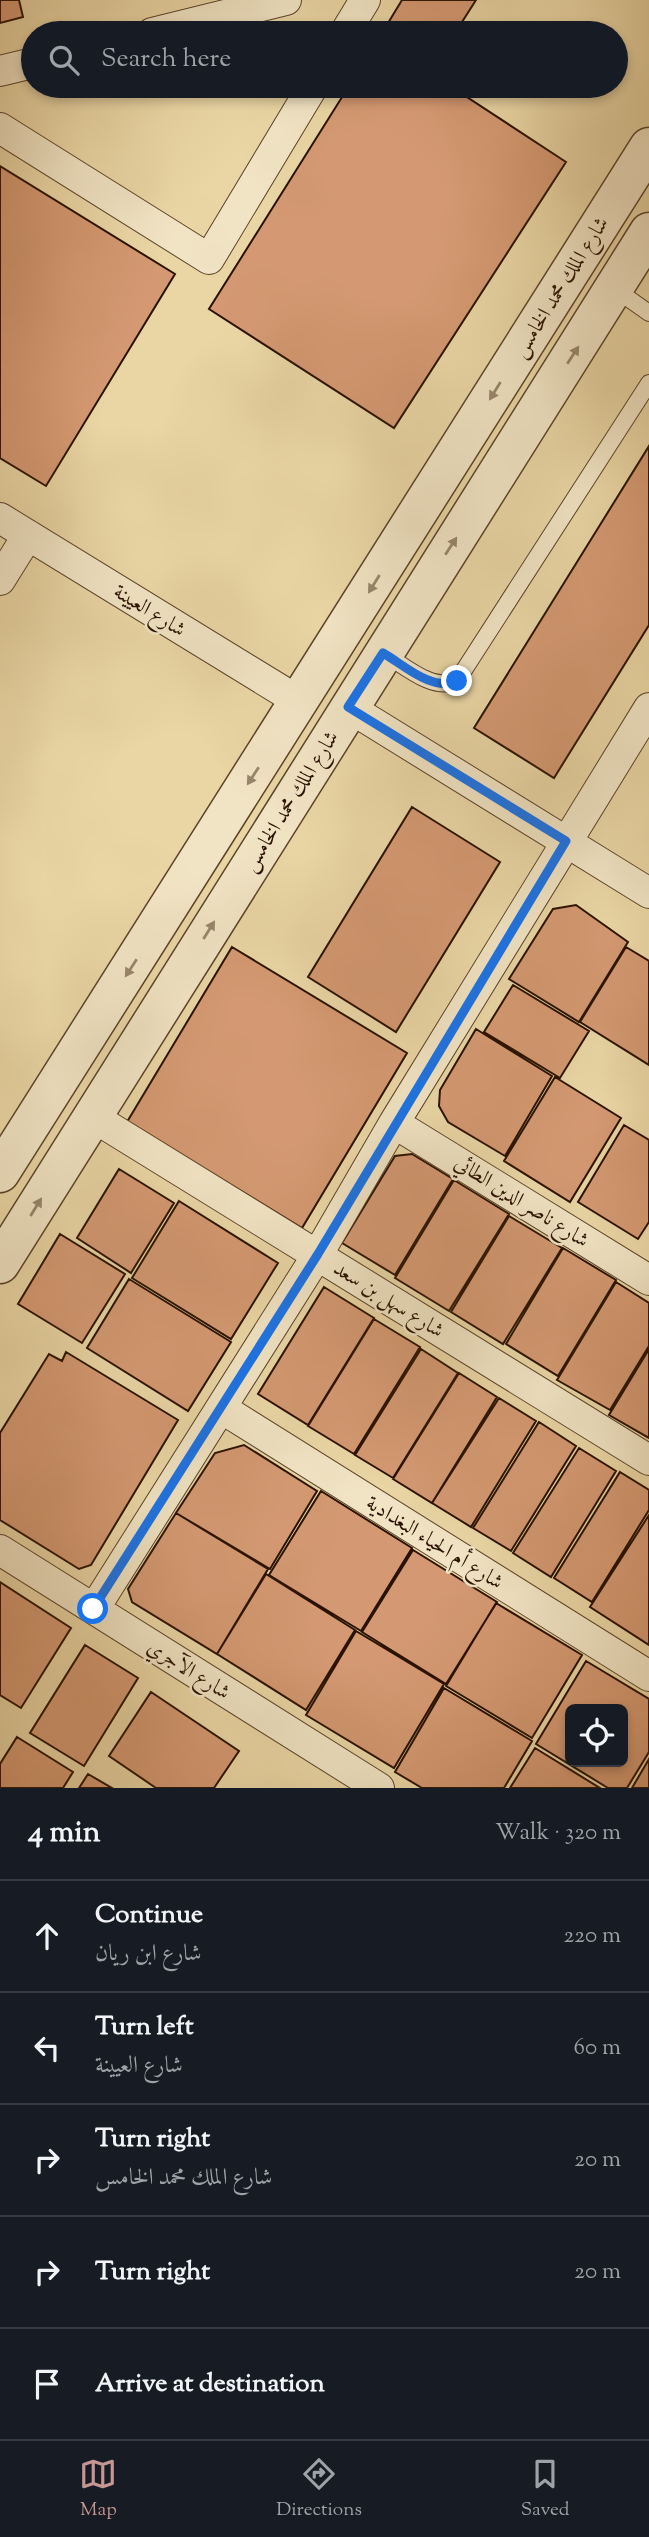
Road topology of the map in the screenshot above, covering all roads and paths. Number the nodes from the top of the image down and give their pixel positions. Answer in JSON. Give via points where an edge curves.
{"nodes":[{"id":1,"x":286,"y":0,"type":"edge"},
{"id":2,"x":365,"y":0,"type":"edge"},
{"id":3,"x":201,"y":21,"type":"edge"},
{"id":4,"x":352,"y":21,"type":"edge"},
{"id":5,"x":21,"y":65,"type":"edge"},
{"id":6,"x":0,"y":71,"type":"edge"},
{"id":7,"x":306,"y":98,"type":"edge"},
{"id":8,"x":0,"y":128,"type":"edge"},
{"id":9,"x":649,"y":147,"type":"edge"},
{"id":10,"x":649,"y":233,"type":"edge"},
{"id":11,"x":615,"y":289,"type":"junction"},
{"id":12,"x":649,"y":313,"type":"edge"},
{"id":13,"x":649,"y":383,"type":"edge"},
{"id":14,"x":0,"y":518,"type":"edge"},
{"id":15,"x":28,"y":535,"type":"junction"},
{"id":16,"x":0,"y":580,"type":"edge"},
{"id":17,"x":383,"y":653,"type":"junction"},
{"id":18,"x":300,"y":702,"type":"junction"},
{"id":19,"x":348,"y":707,"type":"junction"},
{"id":20,"x":649,"y":708,"type":"edge"},
{"id":21,"x":566,"y":841,"type":"junction"},
{"id":22,"x":649,"y":893,"type":"edge"},
{"id":23,"x":93,"y":1117,"type":"junction"},
{"id":24,"x":394,"y":1123,"type":"junction"},
{"id":25,"x":0,"y":1173,"type":"edge"},
{"id":26,"x":318,"y":1254,"type":"junction"},
{"id":27,"x":0,"y":1264,"type":"edge"},
{"id":28,"x":649,"y":1280,"type":"edge"},
{"id":29,"x":221,"y":1408,"type":"junction"},
{"id":30,"x":649,"y":1460,"type":"edge"},
{"id":31,"x":0,"y":1550,"type":"edge"},
{"id":32,"x":93,"y":1609,"type":"junction"},
{"id":33,"x":649,"y":1676,"type":"edge"},
{"id":34,"x":379,"y":1788,"type":"edge"}],
"edges":[{"from":1,"to":3,"type":"street"},
{"from":2,"to":4,"type":"street"},
{"from":5,"to":6,"type":"street"},
{"from":7,"to":8,"type":"street","via":[[209,259]]},
{"from":9,"to":18,"type":"street","name":"شارع الملك محمد الخامس","one_way":true},
{"from":10,"to":11,"type":"street","name":"شارع الملك محمد الخامس"},
{"from":11,"to":12,"type":"lane"},
{"from":17,"to":11,"type":"street","name":"شارع الملك محمد الخامس","one_way":true},
{"from":13,"to":17,"type":"lane","via":[[457,681],[435,684]]},
{"from":14,"to":15,"type":"street","name":"شارع العيينة"},
{"from":15,"to":16,"type":"street"},
{"from":15,"to":18,"type":"street","name":"شارع العيينة"},
{"from":17,"to":19,"type":"street","name":"شارع الملك محمد الخامس"},
{"from":18,"to":25,"type":"street","name":"شارع الملك محمد الخامس","one_way":true},
{"from":19,"to":21,"type":"street"},
{"from":23,"to":19,"type":"street","name":"شارع الملك محمد الخامس","one_way":true},
{"from":20,"to":21,"type":"street"},
{"from":21,"to":22,"type":"street"},
{"from":21,"to":24,"type":"street"},
{"from":23,"to":26,"type":"street","name":"شارع سهل بن سعد"},
{"from":27,"to":23,"type":"street","name":"شارع الملك محمد الخامس","one_way":true},
{"from":24,"to":26,"type":"street"},
{"from":24,"to":28,"type":"street","name":"شارع ناصر الدين الطائي"},
{"from":26,"to":29,"type":"street"},
{"from":26,"to":30,"type":"street","name":"شارع سهل بن سعد"},
{"from":29,"to":32,"type":"street"},
{"from":29,"to":33,"type":"street","name":"شارع أم الحياء البغدادية"},
{"from":31,"to":32,"type":"street","name":"شارع الآجري"},
{"from":32,"to":34,"type":"street","name":"شارع الآجري"}]}
